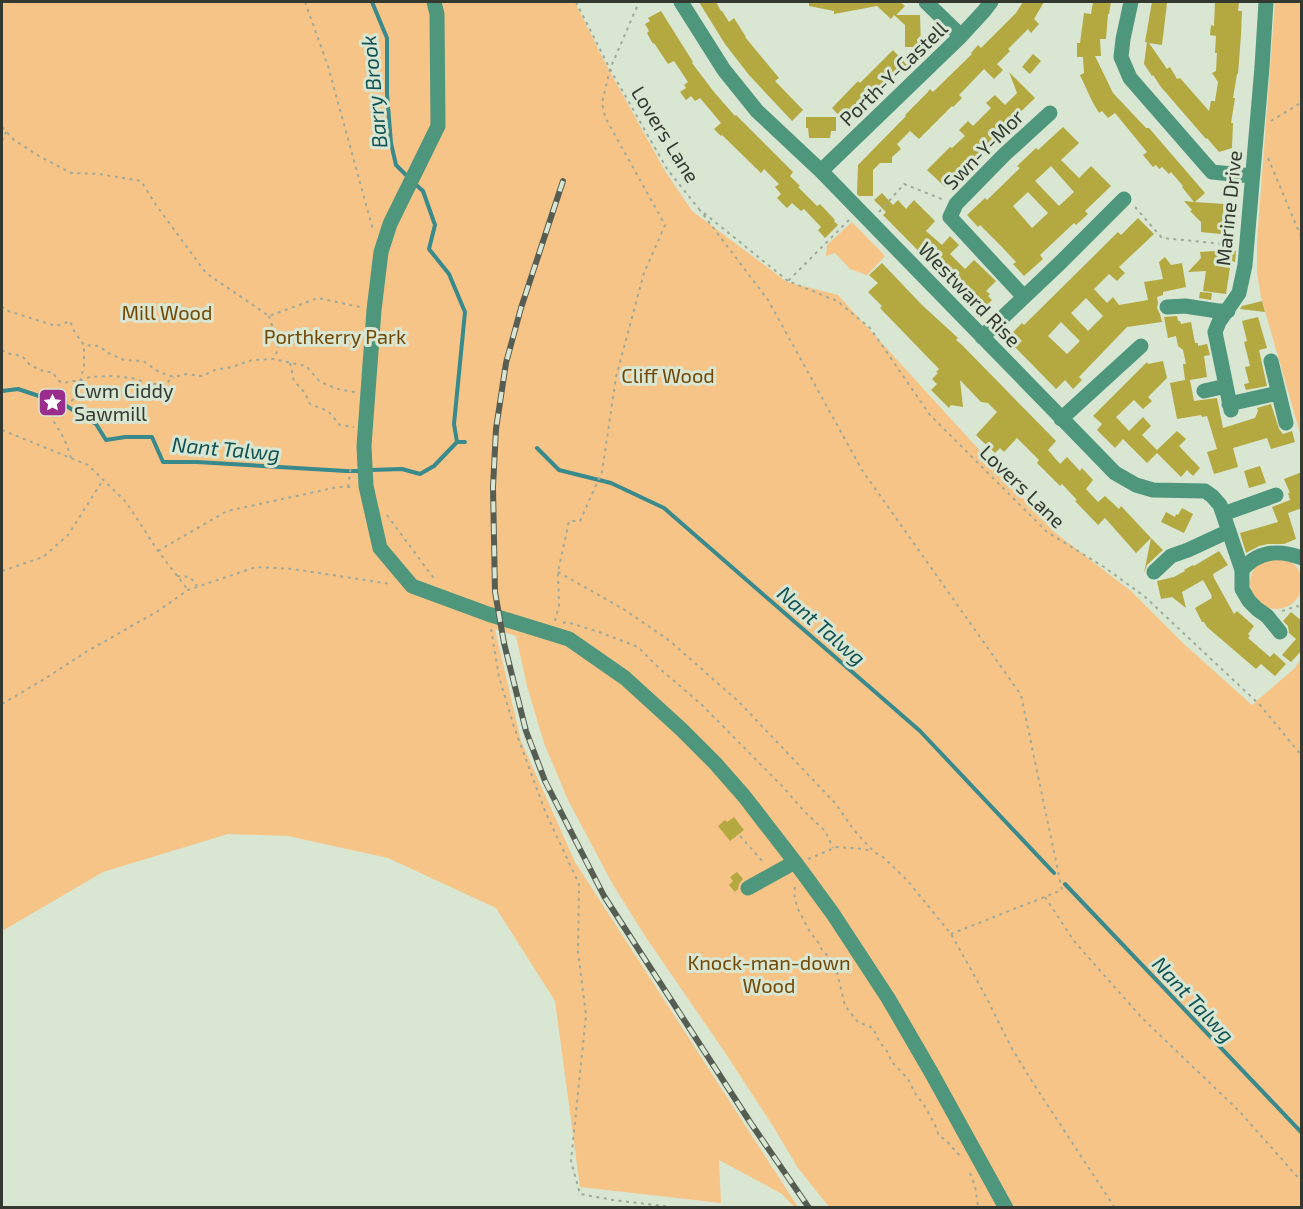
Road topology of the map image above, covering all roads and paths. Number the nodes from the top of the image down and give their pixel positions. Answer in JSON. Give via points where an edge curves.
{"nodes":[{"id":1,"x":305,"y":2,"type":"edge"},
{"id":2,"x":434,"y":2,"type":"edge"},
{"id":3,"x":576,"y":2,"type":"edge"},
{"id":4,"x":639,"y":2,"type":"edge"},
{"id":5,"x":681,"y":2,"type":"edge"},
{"id":6,"x":926,"y":2,"type":"edge"},
{"id":7,"x":991,"y":2,"type":"edge"},
{"id":8,"x":1131,"y":2,"type":"edge"},
{"id":9,"x":1266,"y":2,"type":"edge"},
{"id":10,"x":961,"y":36,"type":"junction"},
{"id":11,"x":610,"y":69,"type":"junction"},
{"id":12,"x":1302,"y":102,"type":"edge"},
{"id":13,"x":1050,"y":113,"type":"dead end"},
{"id":14,"x":2,"y":127,"type":"edge"},
{"id":15,"x":1256,"y":131,"type":"junction"},
{"id":16,"x":6,"y":132,"type":"junction"},
{"id":17,"x":2,"y":141,"type":"edge"},
{"id":18,"x":1265,"y":153,"type":"dead end"},
{"id":19,"x":821,"y":171,"type":"junction"},
{"id":20,"x":1252,"y":176,"type":"junction"},
{"id":21,"x":1124,"y":199,"type":"joint"},
{"id":22,"x":956,"y":204,"type":"junction"},
{"id":23,"x":884,"y":206,"type":"dead end"},
{"id":24,"x":699,"y":209,"type":"junction"},
{"id":25,"x":860,"y":210,"type":"junction"},
{"id":26,"x":1302,"y":239,"type":"edge"},
{"id":27,"x":1246,"y":247,"type":"junction"},
{"id":28,"x":381,"y":252,"type":"junction"},
{"id":29,"x":788,"y":280,"type":"junction"},
{"id":30,"x":1024,"y":297,"type":"junction"},
{"id":31,"x":2,"y":306,"type":"edge"},
{"id":32,"x":1167,"y":307,"type":"dead end"},
{"id":33,"x":374,"y":310,"type":"junction"},
{"id":34,"x":1227,"y":311,"type":"junction"},
{"id":35,"x":269,"y":316,"type":"junction"},
{"id":36,"x":982,"y":337,"type":"junction"},
{"id":37,"x":84,"y":345,"type":"junction"},
{"id":38,"x":1141,"y":346,"type":"dead end"},
{"id":39,"x":2,"y":350,"type":"edge"},
{"id":40,"x":273,"y":359,"type":"junction"},
{"id":41,"x":1271,"y":360,"type":"dead end"},
{"id":42,"x":290,"y":363,"type":"junction"},
{"id":43,"x":174,"y":377,"type":"junction"},
{"id":44,"x":79,"y":381,"type":"junction"},
{"id":45,"x":1226,"y":386,"type":"junction"},
{"id":46,"x":1204,"y":391,"type":"dead end"},
{"id":47,"x":369,"y":392,"type":"junction"},
{"id":48,"x":1278,"y":393,"type":"junction"},
{"id":49,"x":1061,"y":419,"type":"junction"},
{"id":50,"x":1286,"y":423,"type":"dead end"},
{"id":51,"x":366,"y":428,"type":"junction"},
{"id":52,"x":2,"y":430,"type":"edge"},
{"id":53,"x":71,"y":458,"type":"junction"},
{"id":54,"x":358,"y":463,"type":"junction"},
{"id":55,"x":103,"y":480,"type":"junction"},
{"id":56,"x":366,"y":482,"type":"junction"},
{"id":57,"x":347,"y":485,"type":"junction"},
{"id":58,"x":1276,"y":495,"type":"dead end"},
{"id":59,"x":296,"y":496,"type":"junction"},
{"id":60,"x":297,"y":501,"type":"dead end"},
{"id":61,"x":1223,"y":514,"type":"junction"},
{"id":62,"x":1229,"y":531,"type":"junction"},
{"id":63,"x":158,"y":551,"type":"junction"},
{"id":64,"x":1302,"y":558,"type":"edge"},
{"id":65,"x":1242,"y":570,"type":"junction"},
{"id":66,"x":2,"y":571,"type":"edge"},
{"id":67,"x":558,"y":572,"type":"junction"},
{"id":68,"x":1154,"y":572,"type":"dead end"},
{"id":69,"x":177,"y":576,"type":"junction"},
{"id":70,"x":412,"y":586,"type":"junction"},
{"id":71,"x":198,"y":587,"type":"junction"},
{"id":72,"x":188,"y":590,"type":"junction"},
{"id":73,"x":1302,"y":608,"type":"edge"},
{"id":74,"x":488,"y":614,"type":"junction"},
{"id":75,"x":1264,"y":615,"type":"junction"},
{"id":76,"x":1280,"y":632,"type":"dead end"},
{"id":77,"x":552,"y":633,"type":"junction"},
{"id":78,"x":2,"y":704,"type":"edge"},
{"id":79,"x":1302,"y":756,"type":"edge"},
{"id":80,"x":740,"y":836,"type":"dead end"},
{"id":81,"x":874,"y":852,"type":"junction"},
{"id":82,"x":796,"y":863,"type":"junction"},
{"id":83,"x":774,"y":874,"type":"junction"},
{"id":84,"x":748,"y":888,"type":"dead end"},
{"id":85,"x":1045,"y":897,"type":"junction"},
{"id":86,"x":951,"y":934,"type":"junction"},
{"id":87,"x":963,"y":1158,"type":"dead end"},
{"id":88,"x":967,"y":1165,"type":"dead end"},
{"id":89,"x":1302,"y":1182,"type":"edge"},
{"id":90,"x":680,"y":1208,"type":"edge"},
{"id":91,"x":980,"y":1208,"type":"edge"},
{"id":92,"x":1006,"y":1208,"type":"edge"},
{"id":93,"x":1115,"y":1208,"type":"edge"}],
"edges":[{"from":1,"to":28,"type":"path","via":[[328,66]]},
{"from":2,"to":28,"type":"street","via":[[438,126],[390,224]]},
{"from":3,"to":11,"type":"path","name":"Lovers Lane"},
{"from":4,"to":11,"type":"path"},
{"from":5,"to":19,"type":"street","name":"Westward Rise","via":[[724,70],[758,111]]},
{"from":6,"to":10,"type":"street"},
{"from":7,"to":10,"type":"street","name":"Porth-Y-Castell"},
{"from":8,"to":20,"type":"street","via":[[1121,57],[1130,78],[1212,172]]},
{"from":9,"to":15,"type":"street","name":"Marine Drive"},
{"from":10,"to":19,"type":"street","name":"Porth-Y-Castell"},
{"from":11,"to":24,"type":"path","name":"Lovers Lane","via":[[668,169]]},
{"from":11,"to":67,"type":"path","via":[[602,103],[605,117],[665,225],[644,273],[616,377],[602,472],[580,521],[569,521]]},
{"from":12,"to":15,"type":"path"},
{"from":13,"to":22,"type":"street","name":"Swn-Y-Mor"},
{"from":14,"to":16,"type":"path"},
{"from":15,"to":20,"type":"street","name":"Marine Drive"},
{"from":16,"to":17,"type":"path"},
{"from":16,"to":35,"type":"path","via":[[71,173],[141,181],[206,273]]},
{"from":18,"to":26,"type":"path"},
{"from":19,"to":25,"type":"street","name":"Westward Rise"},
{"from":20,"to":27,"type":"street","name":"Marine Drive"},
{"from":21,"to":27,"type":"path","via":[[1162,238]]},
{"from":21,"to":30,"type":"street"},
{"from":22,"to":23,"type":"path","via":[[904,184]]},
{"from":22,"to":30,"type":"street","name":"Swn-Y-Mor","via":[[950,217]]},
{"from":24,"to":29,"type":"path","name":"Lovers Lane"},
{"from":24,"to":85,"type":"path","via":[[768,300],[862,471],[1022,695],[1062,890]]},
{"from":25,"to":29,"type":"path"},
{"from":25,"to":36,"type":"street","name":"Westward Rise"},
{"from":27,"to":34,"type":"street","name":"Marine Drive","via":[[1239,293]]},
{"from":28,"to":33,"type":"street"},
{"from":29,"to":79,"type":"path","name":"Lovers Lane","via":[[837,301],[870,328],[930,414],[1047,532],[1144,596],[1260,705]]},
{"from":30,"to":36,"type":"street"},
{"from":31,"to":37,"type":"path","via":[[56,326],[70,321]]},
{"from":32,"to":34,"type":"street"},
{"from":33,"to":35,"type":"path","via":[[318,298]]},
{"from":33,"to":47,"type":"street"},
{"from":34,"to":45,"type":"street","name":"Marine Drive","via":[[1215,332]]},
{"from":35,"to":40,"type":"path","via":[[279,348]]},
{"from":36,"to":49,"type":"street","name":"Westward Rise"},
{"from":37,"to":43,"type":"path","via":[[99,345],[123,360],[142,361]]},
{"from":37,"to":44,"type":"path"},
{"from":38,"to":49,"type":"street"},
{"from":39,"to":44,"type":"path","via":[[52,372],[59,381]]},
{"from":40,"to":42,"type":"path"},
{"from":40,"to":43,"type":"path","via":[[252,360],[202,375]]},
{"from":41,"to":48,"type":"street"},
{"from":42,"to":47,"type":"path","via":[[306,366],[320,382],[338,389]]},
{"from":42,"to":51,"type":"path","via":[[294,381],[310,405],[328,411],[340,425]]},
{"from":43,"to":44,"type":"path","via":[[165,384],[111,376]]},
{"from":44,"to":53,"type":"path","via":[[76,396],[69,403],[55,398],[53,405],[52,420]]},
{"from":45,"to":46,"type":"street"},
{"from":45,"to":48,"type":"street","name":"Marine Drive","via":[[1230,407]]},
{"from":47,"to":51,"type":"street"},
{"from":48,"to":50,"type":"street"},
{"from":49,"to":61,"type":"street","name":"Westward Rise","via":[[1115,473],[1153,490],[1205,491],[1220,505]]},
{"from":51,"to":54,"type":"street"},
{"from":52,"to":53,"type":"path"},
{"from":53,"to":55,"type":"path","via":[[88,465]]},
{"from":54,"to":56,"type":"street"},
{"from":54,"to":57,"type":"path"},
{"from":55,"to":63,"type":"path","via":[[126,502]]},
{"from":55,"to":66,"type":"path","via":[[68,535],[43,557]]},
{"from":56,"to":57,"type":"path"},
{"from":56,"to":70,"type":"street","via":[[380,548]]},
{"from":57,"to":59,"type":"path"},
{"from":58,"to":61,"type":"street"},
{"from":59,"to":60,"type":"path"},
{"from":59,"to":63,"type":"path","via":[[227,511]]},
{"from":61,"to":62,"type":"street","name":"Westward Rise"},
{"from":62,"to":65,"type":"street","name":"Westward Rise"},
{"from":62,"to":68,"type":"street","via":[[1171,556]]},
{"from":63,"to":69,"type":"path"},
{"from":64,"to":65,"type":"street","via":[[1274,552],[1249,562]]},
{"from":65,"to":75,"type":"street","name":"Westward Rise","via":[[1242,589]]},
{"from":67,"to":77,"type":"path","via":[[559,605]]},
{"from":67,"to":81,"type":"path","via":[[670,641],[740,702],[836,804]]},
{"from":69,"to":71,"type":"path","via":[[190,577]]},
{"from":69,"to":72,"type":"path"},
{"from":70,"to":71,"type":"path","via":[[293,568],[256,567]]},
{"from":70,"to":74,"type":"street"},
{"from":71,"to":72,"type":"path"},
{"from":72,"to":78,"type":"path"},
{"from":73,"to":75,"type":"path"},
{"from":74,"to":77,"type":"street"},
{"from":74,"to":90,"type":"path","via":[[499,677],[514,727],[545,810],[579,884],[578,952],[586,1015],[572,1161],[580,1194]]},
{"from":75,"to":76,"type":"street","name":"Westward Rise"},
{"from":77,"to":82,"type":"street","via":[[569,639],[624,678],[681,729],[716,763]]},
{"from":80,"to":83,"type":"path"},
{"from":81,"to":82,"type":"path","via":[[837,847]]},
{"from":81,"to":86,"type":"path","via":[[907,880]]},
{"from":82,"to":83,"type":"street"},
{"from":82,"to":87,"type":"path","via":[[797,907],[810,932],[833,961],[845,1006],[858,1022],[873,1028],[891,1061],[924,1105],[939,1136],[947,1139]]},
{"from":82,"to":92,"type":"street","via":[[888,998]]},
{"from":83,"to":84,"type":"street"},
{"from":85,"to":86,"type":"path"},
{"from":85,"to":89,"type":"path","via":[[1074,941],[1141,1017],[1240,1112]]},
{"from":86,"to":93,"type":"path","via":[[1011,1047]]},
{"from":88,"to":91,"type":"path"}]}
